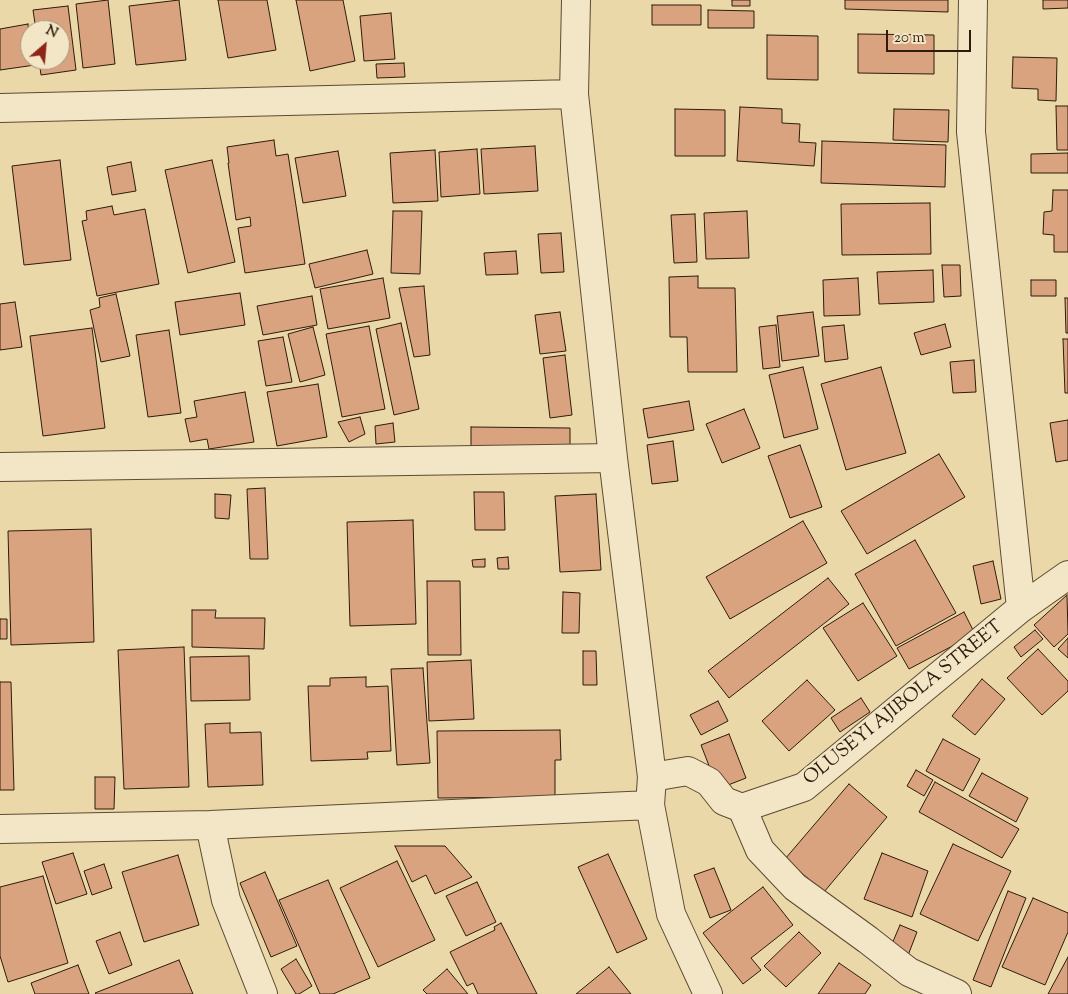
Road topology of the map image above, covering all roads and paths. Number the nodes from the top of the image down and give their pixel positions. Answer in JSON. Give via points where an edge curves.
{"nodes":[{"id":1,"x":576,"y":0,"type":"edge"},
{"id":2,"x":973,"y":0,"type":"edge"},
{"id":3,"x":574,"y":94,"type":"junction"},
{"id":4,"x":0,"y":108,"type":"edge"},
{"id":5,"x":612,"y":458,"type":"junction"},
{"id":6,"x":0,"y":467,"type":"edge"},
{"id":7,"x":1068,"y":575,"type":"edge"},
{"id":8,"x":1021,"y":608,"type":"junction"},
{"id":9,"x":652,"y":777,"type":"junction"},
{"id":10,"x":650,"y":805,"type":"junction"},
{"id":11,"x":742,"y":808,"type":"junction"},
{"id":12,"x":210,"y":826,"type":"junction"},
{"id":13,"x":0,"y":829,"type":"edge"},
{"id":14,"x":263,"y":994,"type":"edge"},
{"id":15,"x":708,"y":994,"type":"edge"},
{"id":16,"x":957,"y":994,"type":"edge"}],
"edges":[{"from":1,"to":3,"type":"street"},
{"from":2,"to":8,"type":"street","via":[[971,132]]},
{"from":3,"to":4,"type":"street"},
{"from":3,"to":5,"type":"street"},
{"from":5,"to":6,"type":"street"},
{"from":5,"to":9,"type":"street"},
{"from":7,"to":8,"type":"street","name":"OLUSEYI AJIBOLA STREET"},
{"from":8,"to":11,"type":"street","name":"OLUSEYI AJIBOLA STREET","via":[[804,787]]},
{"from":9,"to":10,"type":"street"},
{"from":9,"to":11,"type":"street","via":[[688,771],[709,782],[724,801]]},
{"from":10,"to":12,"type":"street"},
{"from":10,"to":15,"type":"street","via":[[671,914]]},
{"from":11,"to":16,"type":"street","via":[[760,850],[795,887],[909,972]]},
{"from":12,"to":13,"type":"street"},
{"from":12,"to":14,"type":"street","via":[[226,900]]}]}
